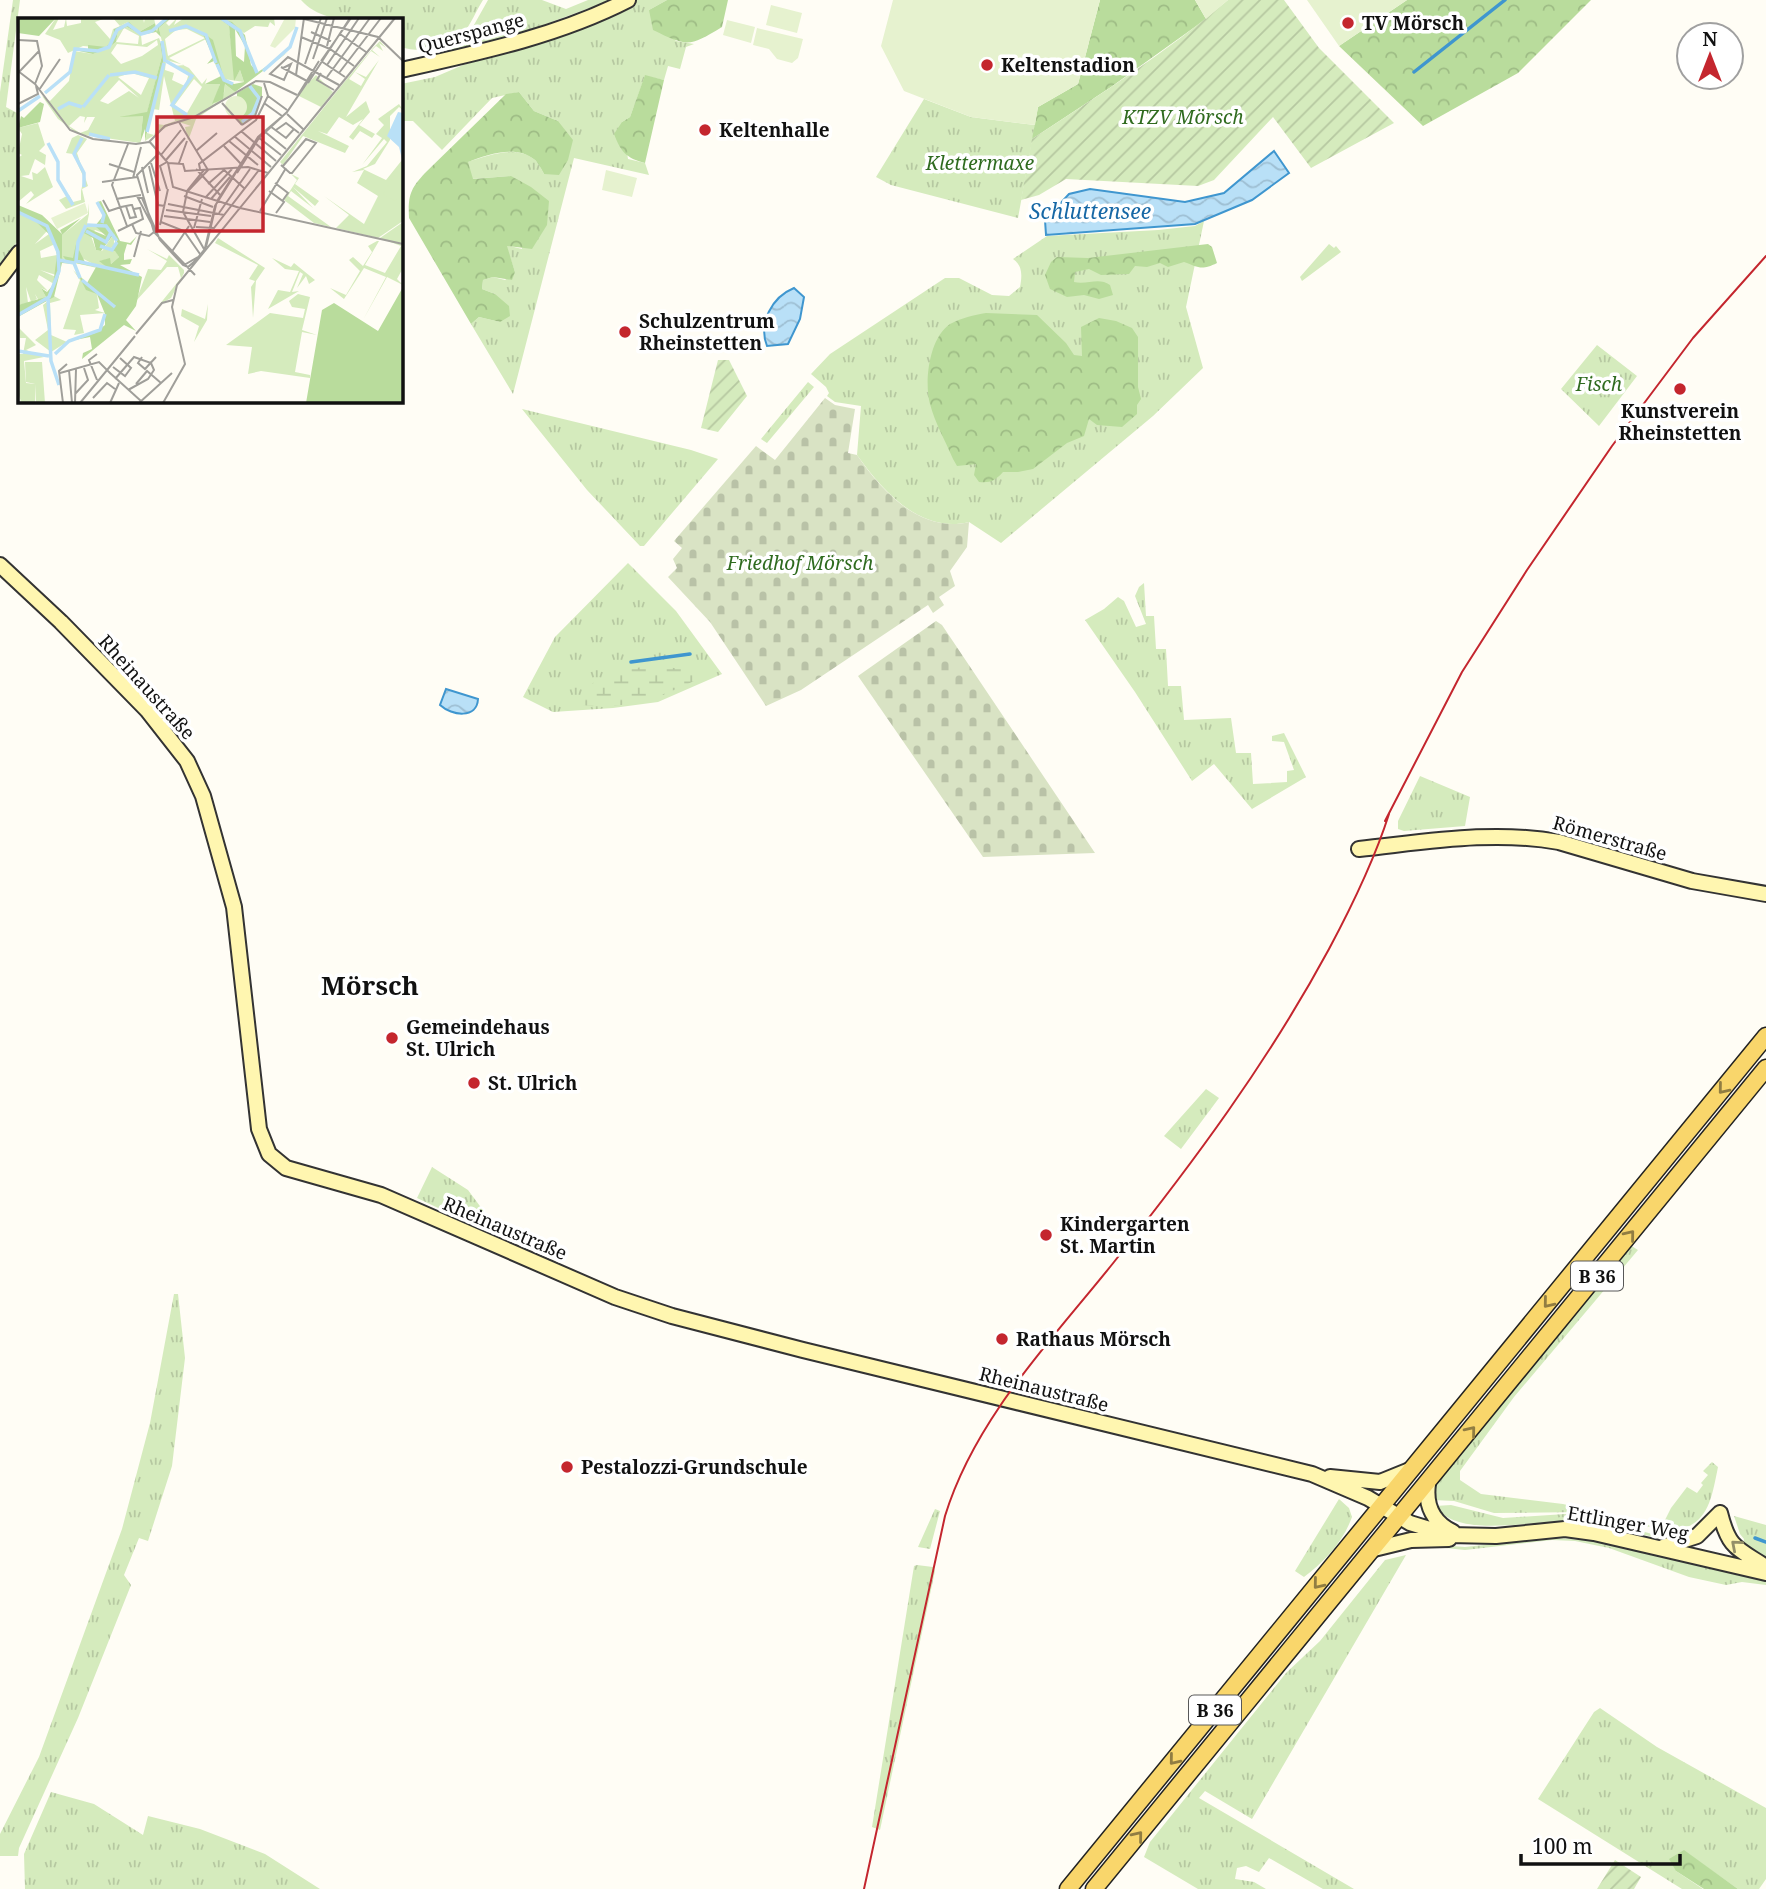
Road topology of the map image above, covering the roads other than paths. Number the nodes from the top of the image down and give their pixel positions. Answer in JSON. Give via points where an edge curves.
{"nodes":[{"id":1,"x":628,"y":0,"type":"edge"},
{"id":2,"x":402,"y":70,"type":"edge"},
{"id":3,"x":18,"y":254,"type":"edge"},
{"id":4,"x":0,"y":278,"type":"edge"},
{"id":5,"x":0,"y":565,"type":"edge"},
{"id":6,"x":1359,"y":849,"type":"dead end"},
{"id":7,"x":1766,"y":894,"type":"edge"},
{"id":8,"x":1766,"y":1037,"type":"edge"},
{"id":9,"x":1766,"y":1068,"type":"edge"},
{"id":10,"x":1413,"y":1469,"type":"junction"},
{"id":11,"x":1312,"y":1474,"type":"junction"},
{"id":12,"x":1428,"y":1484,"type":"junction"},
{"id":13,"x":1381,"y":1507,"type":"junction"},
{"id":14,"x":1400,"y":1518,"type":"junction"},
{"id":15,"x":1472,"y":1537,"type":"junction"},
{"id":16,"x":1662,"y":1548,"type":"junction"},
{"id":17,"x":1374,"y":1549,"type":"junction"},
{"id":18,"x":1766,"y":1570,"type":"edge"},
{"id":19,"x":1068,"y":1889,"type":"edge"},
{"id":20,"x":1094,"y":1889,"type":"edge"}],
"edges":[{"from":1,"to":2,"type":"street","name":"Querspange","via":[[556,30]]},
{"from":3,"to":4,"type":"street"},
{"from":5,"to":11,"type":"street","name":"Rheinaustraße","via":[[147,709],[187,761],[203,796],[234,907],[260,1129],[269,1154],[286,1168],[381,1195],[615,1297],[672,1316]]},
{"from":6,"to":7,"type":"street","name":"Römerstraße","via":[[1471,837],[1539,838],[1692,881]]},
{"from":8,"to":10,"type":"main road","number":"B 36","one_way":true},
{"from":12,"to":9,"type":"main road","number":"B 36","one_way":true},
{"from":10,"to":11,"type":"street","via":[[1380,1482]]},
{"from":10,"to":13,"type":"main road","number":"B 36"},
{"from":11,"to":13,"type":"street","name":"Rheinaustraße"},
{"from":12,"to":14,"type":"main road","number":"B 36"},
{"from":12,"to":15,"type":"street","via":[[1429,1506],[1439,1524]]},
{"from":13,"to":14,"type":"street","name":"Rheinaustraße"},
{"from":13,"to":19,"type":"main road","number":"B 36","one_way":true},
{"from":14,"to":15,"type":"street","name":"Ettlinger Weg","via":[[1436,1532]]},
{"from":14,"to":17,"type":"main road","number":"B 36"},
{"from":15,"to":16,"type":"street","name":"Ettlinger Weg","via":[[1565,1529]]},
{"from":15,"to":17,"type":"street","via":[[1411,1540]]},
{"from":16,"to":18,"type":"street","name":"Ettlinger Weg"},
{"from":18,"to":16,"type":"street","one_way":true,"via":[[1726,1537],[1720,1513],[1697,1536]]},
{"from":20,"to":17,"type":"main road","number":"B 36","one_way":true}]}
